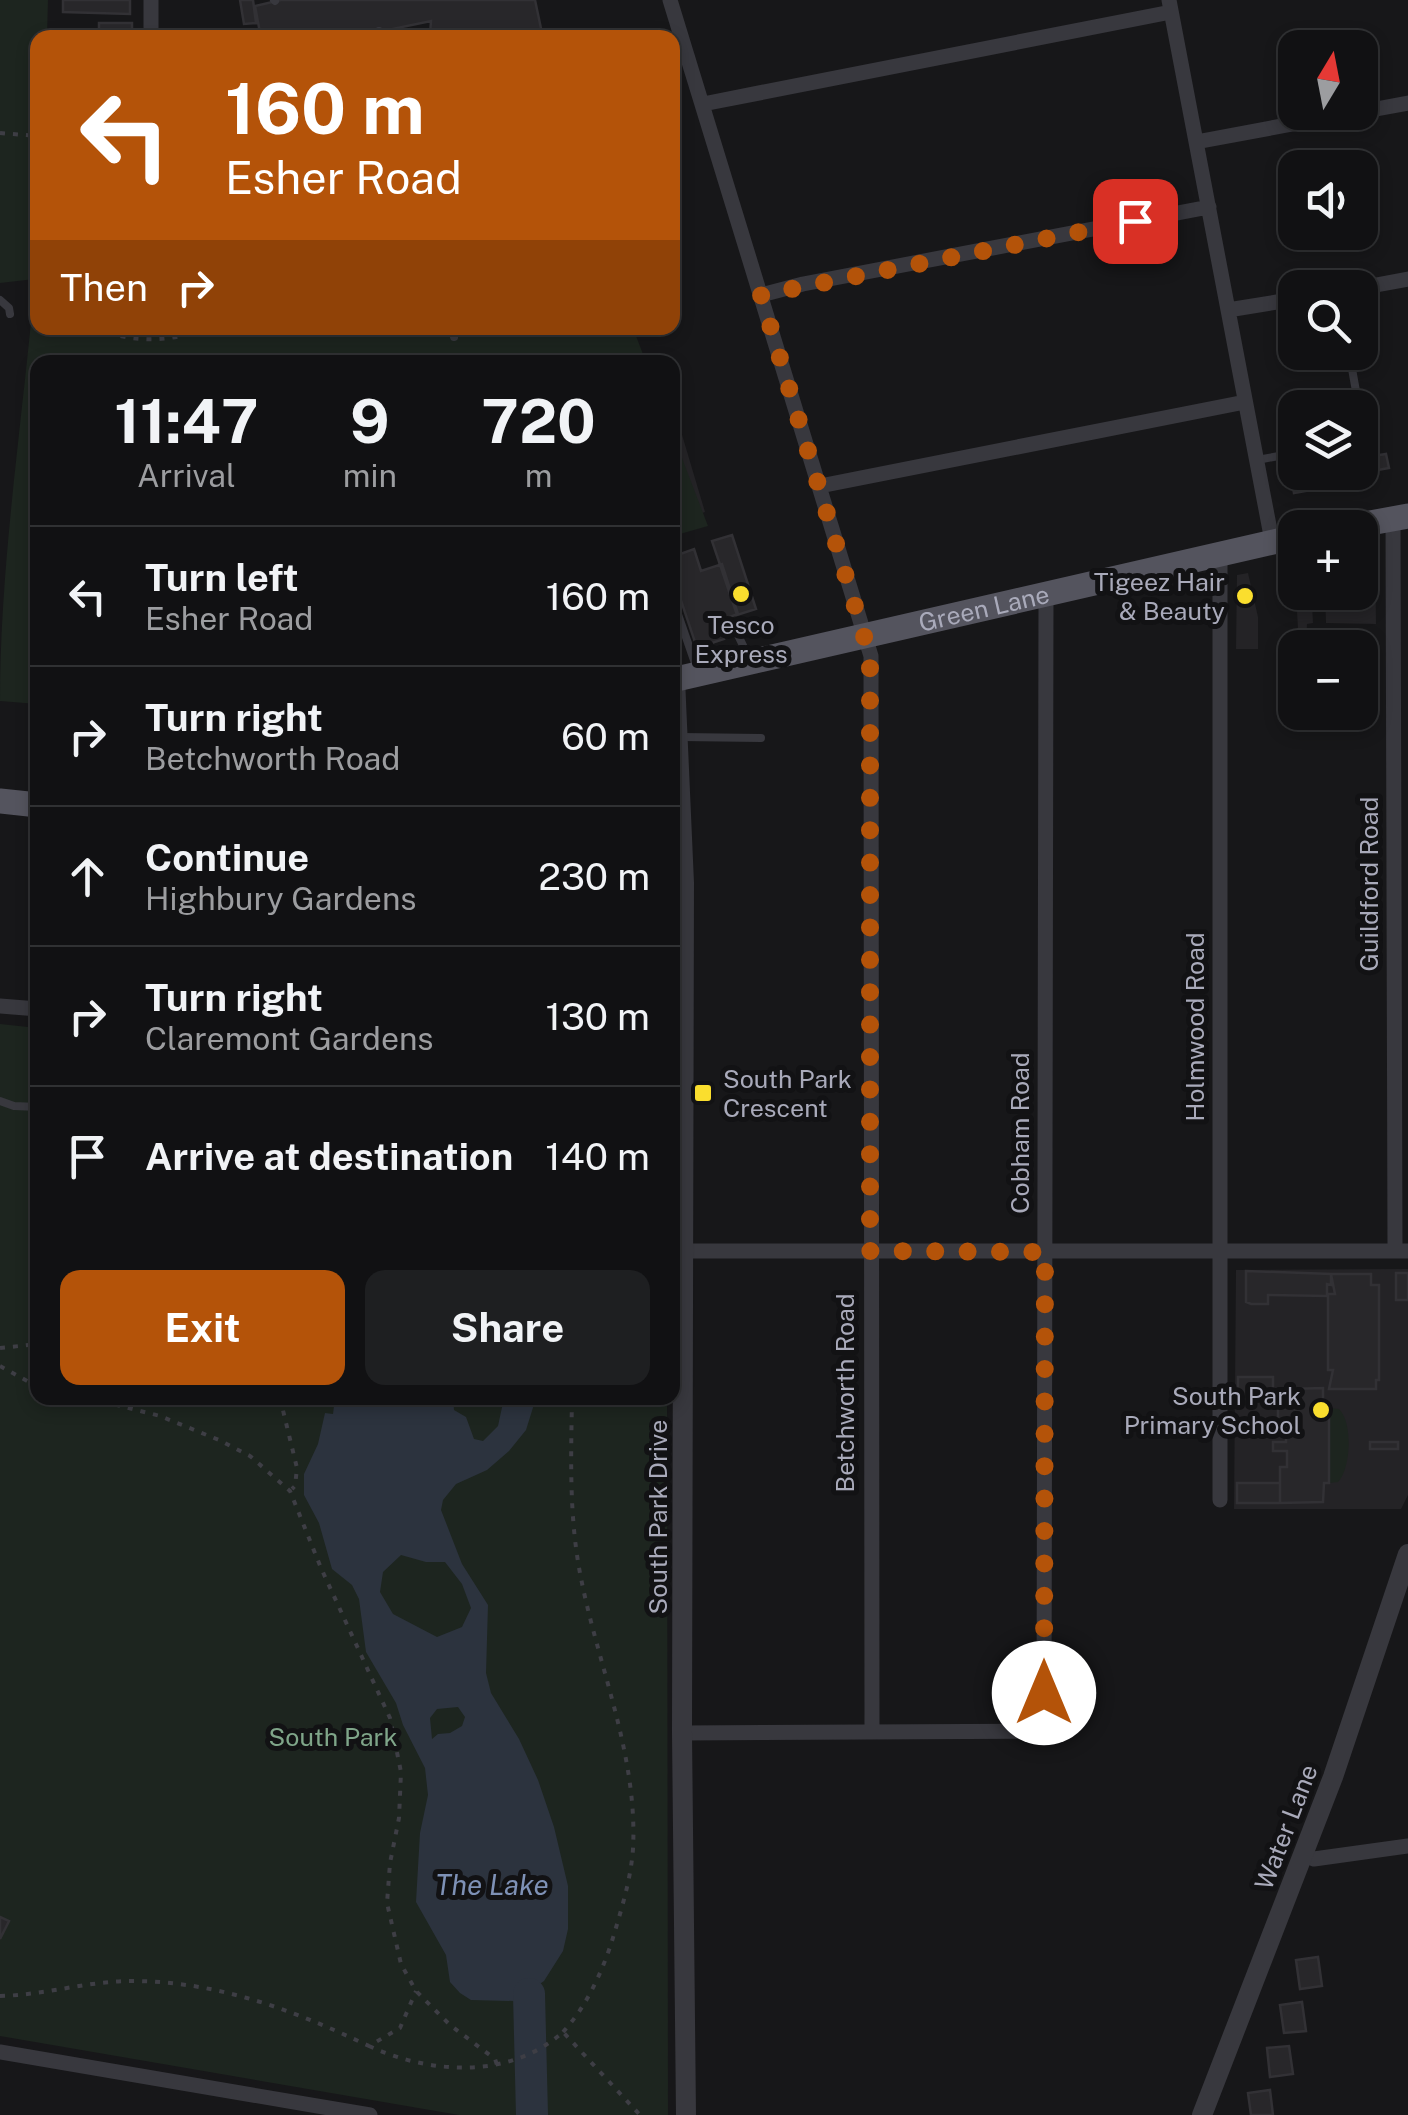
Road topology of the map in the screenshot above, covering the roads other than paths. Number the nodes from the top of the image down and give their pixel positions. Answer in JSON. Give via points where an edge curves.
{"nodes":[{"id":1,"x":151,"y":0,"type":"edge"},
{"id":2,"x":670,"y":0,"type":"edge"},
{"id":3,"x":1170,"y":6,"type":"edge"},
{"id":4,"x":150,"y":30,"type":"edge"},
{"id":5,"x":679,"y":30,"type":"edge"},
{"id":6,"x":680,"y":32,"type":"edge"},
{"id":7,"x":1408,"y":103,"type":"edge"},
{"id":8,"x":702,"y":104,"type":"junction"},
{"id":9,"x":1378,"y":108,"type":"edge"},
{"id":10,"x":1278,"y":127,"type":"edge"},
{"id":11,"x":1196,"y":142,"type":"junction"},
{"id":12,"x":1209,"y":206,"type":"junction"},
{"id":13,"x":1408,"y":279,"type":"edge"},
{"id":14,"x":1378,"y":284,"type":"edge"},
{"id":15,"x":761,"y":295,"type":"junction"},
{"id":16,"x":0,"y":300,"type":"edge"},
{"id":17,"x":1278,"y":301,"type":"edge"},
{"id":18,"x":1228,"y":310,"type":"junction"},
{"id":19,"x":10,"y":314,"type":"dead end"},
{"id":20,"x":1245,"y":402,"type":"junction"},
{"id":21,"x":1278,"y":456,"type":"edge"},
{"id":22,"x":1257,"y":460,"type":"junction"},
{"id":23,"x":820,"y":486,"type":"junction"},
{"id":24,"x":1400,"y":517,"type":"edge"},
{"id":25,"x":1278,"y":524,"type":"edge"},
{"id":26,"x":1278,"y":540,"type":"edge"},
{"id":27,"x":1220,"y":554,"type":"junction"},
{"id":28,"x":1046,"y":594,"type":"junction"},
{"id":29,"x":680,"y":616,"type":"edge"},
{"id":30,"x":720,"y":629,"type":"dead end"},
{"id":31,"x":866,"y":634,"type":"junction"},
{"id":32,"x":750,"y":662,"type":"junction"},
{"id":33,"x":682,"y":677,"type":"edge"},
{"id":34,"x":680,"y":738,"type":"edge"},
{"id":35,"x":760,"y":738,"type":"dead end"},
{"id":36,"x":0,"y":801,"type":"edge"},
{"id":37,"x":30,"y":805,"type":"edge"},
{"id":38,"x":680,"y":989,"type":"edge"},
{"id":39,"x":0,"y":1006,"type":"edge"},
{"id":40,"x":30,"y":1008,"type":"edge"},
{"id":41,"x":0,"y":1101,"type":"edge"},
{"id":42,"x":30,"y":1107,"type":"edge"},
{"id":43,"x":685,"y":1251,"type":"junction"},
{"id":44,"x":870,"y":1251,"type":"junction"},
{"id":45,"x":1402,"y":1251,"type":"edge"},
{"id":46,"x":1045,"y":1252,"type":"junction"},
{"id":47,"x":1220,"y":1252,"type":"junction"},
{"id":48,"x":1220,"y":1500,"type":"dead end"},
{"id":49,"x":1408,"y":1554,"type":"edge"},
{"id":50,"x":872,"y":1732,"type":"junction"},
{"id":51,"x":682,"y":1734,"type":"junction"},
{"id":52,"x":1408,"y":1846,"type":"edge"},
{"id":53,"x":1302,"y":1854,"type":"junction"},
{"id":54,"x":0,"y":2052,"type":"edge"},
{"id":55,"x":370,"y":2115,"type":"edge"},
{"id":56,"x":686,"y":2115,"type":"edge"},
{"id":57,"x":1202,"y":2115,"type":"edge"}],
"edges":[{"from":1,"to":4,"type":"street"},
{"from":2,"to":5,"type":"street","name":"Betchworth Road"},
{"from":3,"to":8,"type":"street"},
{"from":3,"to":11,"type":"street"},
{"from":6,"to":8,"type":"street","name":"Betchworth Road"},
{"from":7,"to":9,"type":"street"},
{"from":8,"to":15,"type":"street","name":"Betchworth Road"},
{"from":10,"to":11,"type":"street"},
{"from":11,"to":12,"type":"street"},
{"from":12,"to":15,"type":"street"},
{"from":12,"to":18,"type":"street"},
{"from":13,"to":14,"type":"street"},
{"from":15,"to":23,"type":"street","name":"Betchworth Road"},
{"from":16,"to":19,"type":"lane"},
{"from":17,"to":18,"type":"street"},
{"from":18,"to":20,"type":"street"},
{"from":20,"to":22,"type":"street"},
{"from":20,"to":23,"type":"street"},
{"from":21,"to":22,"type":"lane"},
{"from":22,"to":25,"type":"street"},
{"from":23,"to":31,"type":"street","name":"Betchworth Road"},
{"from":24,"to":45,"type":"street","name":"Guildford Road"},
{"from":26,"to":27,"type":"main road","name":"Green Lane"},
{"from":27,"to":28,"type":"main road","name":"Green Lane"},
{"from":27,"to":47,"type":"street","name":"Holmwood Road"},
{"from":28,"to":31,"type":"main road","name":"Green Lane"},
{"from":28,"to":46,"type":"street","name":"Cobham Road"},
{"from":29,"to":33,"type":"lane","via":[[690,639]]},
{"from":30,"to":32,"type":"lane","via":[[736,631]]},
{"from":31,"to":32,"type":"main road","name":"Green Lane"},
{"from":31,"to":44,"type":"street","name":"Betchworth Road"},
{"from":32,"to":33,"type":"main road","name":"Green Lane"},
{"from":34,"to":35,"type":"lane"},
{"from":36,"to":37,"type":"main road"},
{"from":38,"to":43,"type":"street","name":"South Park Drive"},
{"from":39,"to":40,"type":"street"},
{"from":41,"to":42,"type":"lane"},
{"from":43,"to":44,"type":"street"},
{"from":43,"to":51,"type":"street","name":"South Park Drive"},
{"from":44,"to":46,"type":"street"},
{"from":44,"to":50,"type":"street","name":"Betchworth Road"},
{"from":45,"to":47,"type":"street"},
{"from":46,"to":47,"type":"street"},
{"from":46,"to":50,"type":"street","name":"Cobham Road","via":[[1044,1731]]},
{"from":47,"to":48,"type":"street","name":"Holmwood Road"},
{"from":49,"to":53,"type":"street","name":"Water Lane"},
{"from":50,"to":51,"type":"street"},
{"from":51,"to":56,"type":"street","name":"South Park Drive"},
{"from":52,"to":53,"type":"street","via":[[1314,1859]]},
{"from":53,"to":57,"type":"street","name":"Water Lane"},
{"from":54,"to":55,"type":"street"}]}
